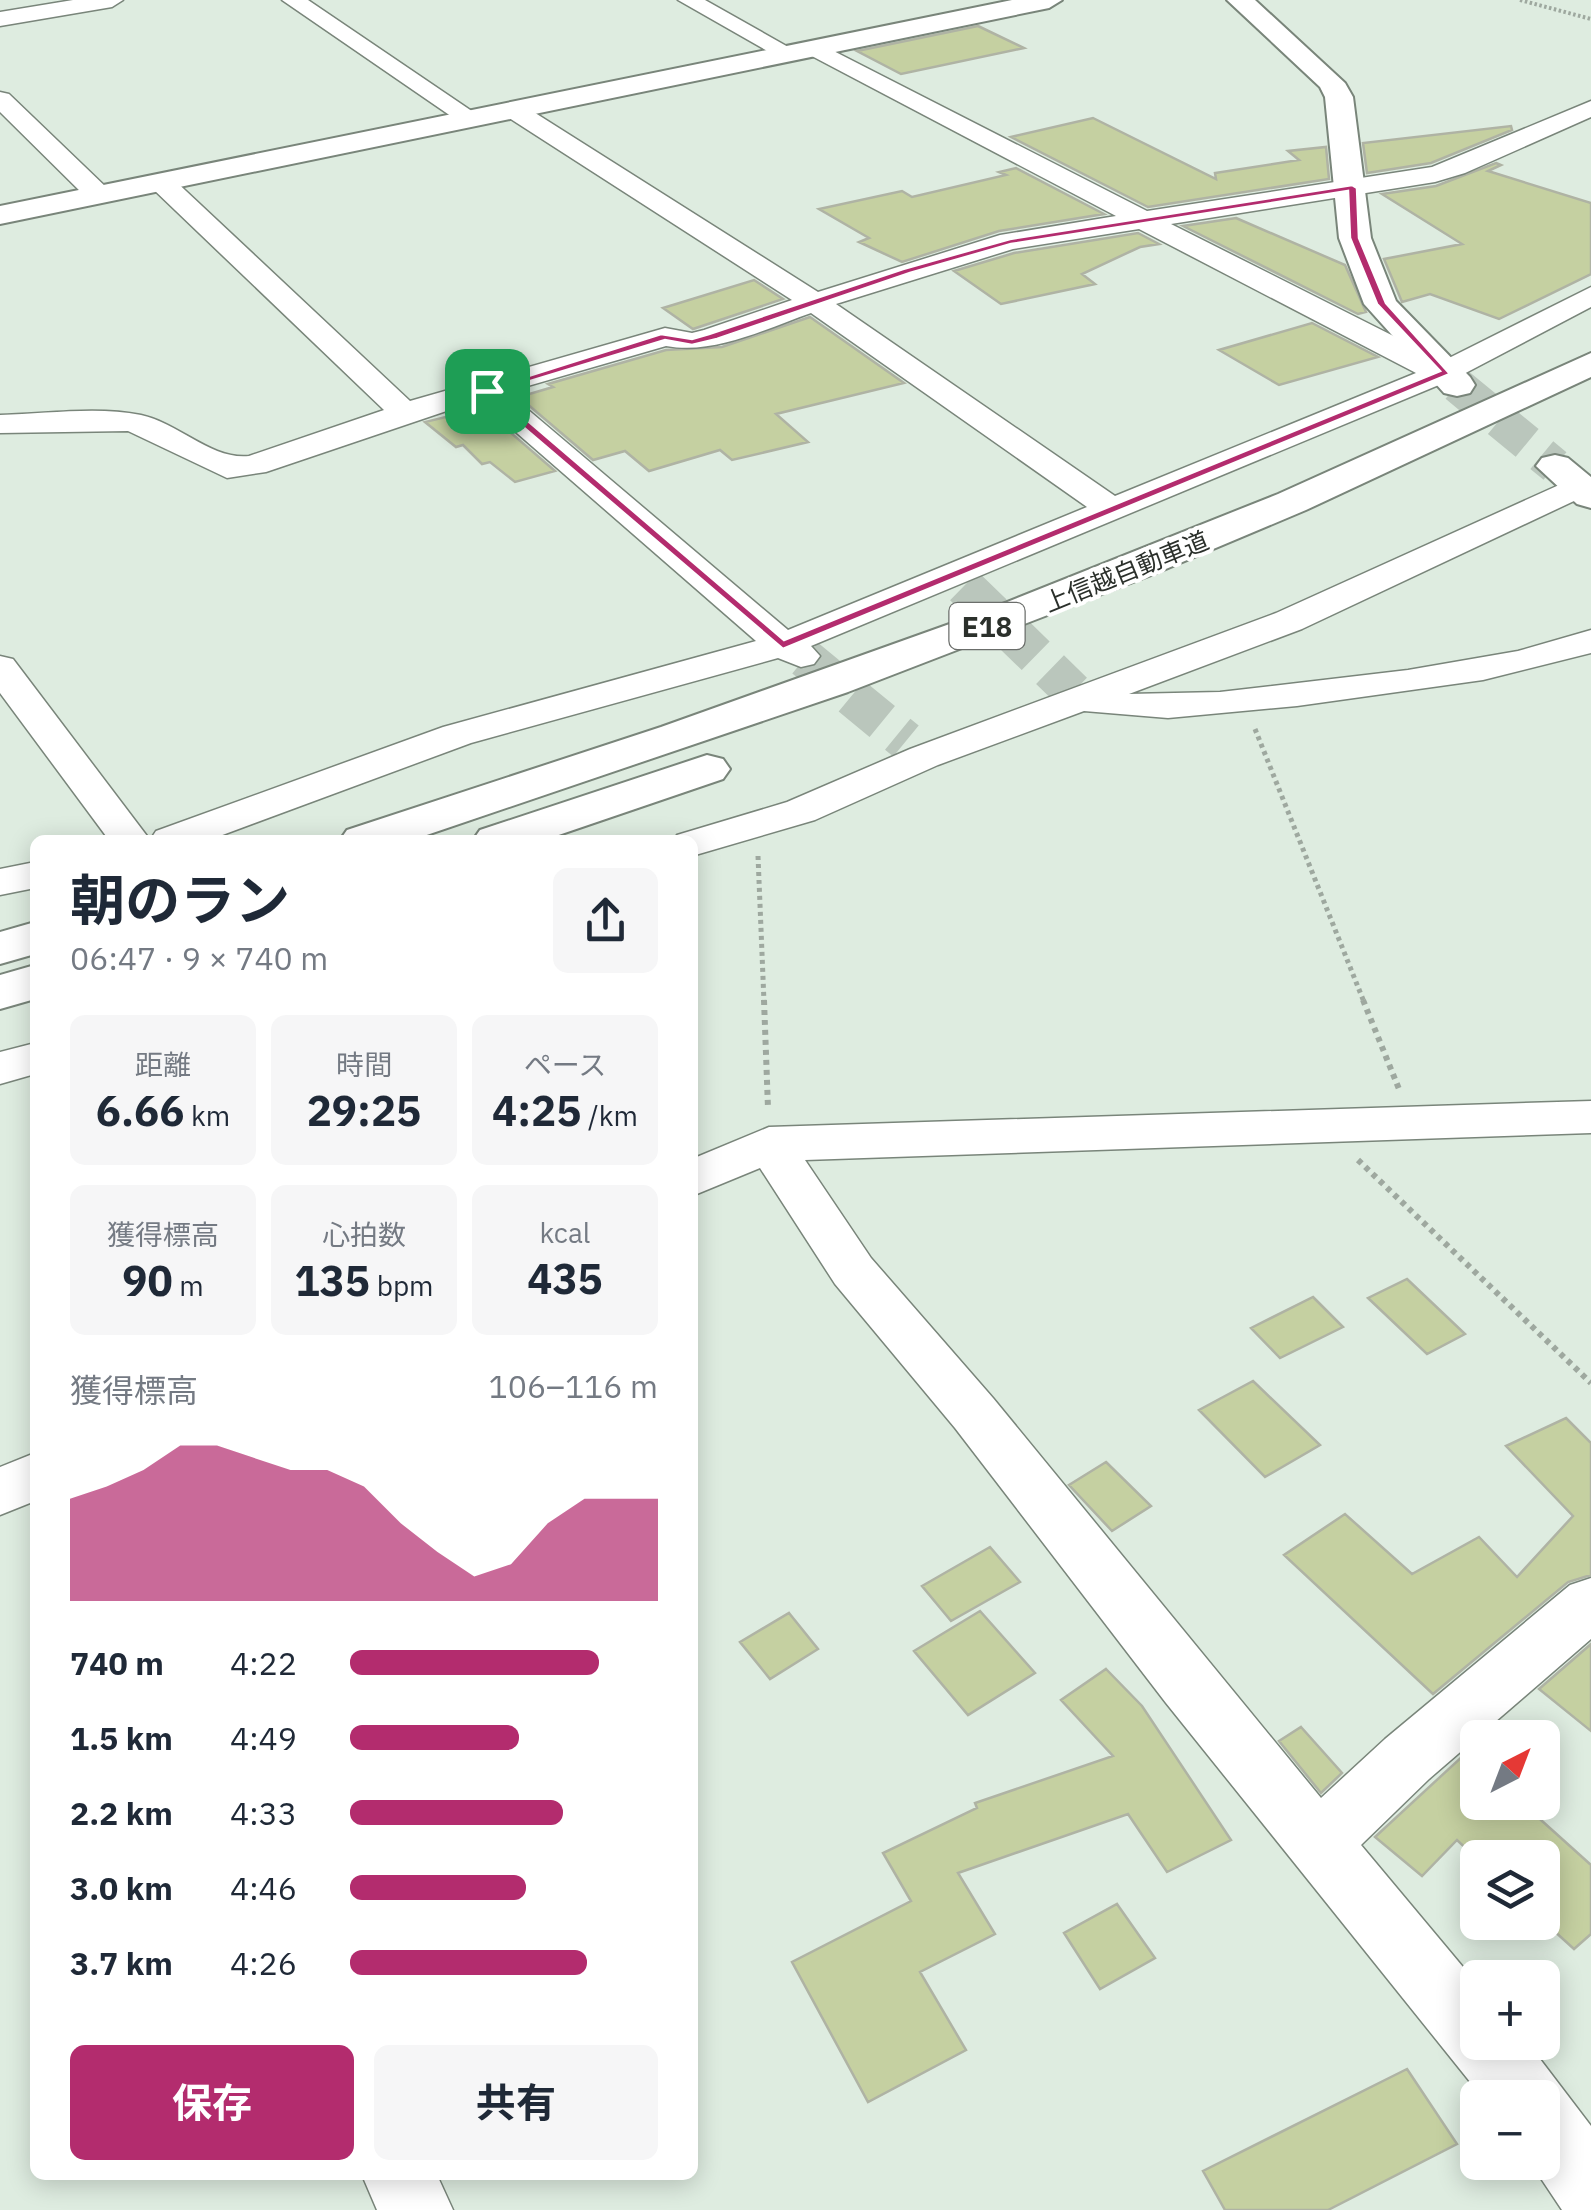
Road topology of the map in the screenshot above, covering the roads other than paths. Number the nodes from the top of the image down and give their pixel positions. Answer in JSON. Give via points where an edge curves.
{"nodes":[{"id":1,"x":112,"y":0,"type":"edge"},
{"id":2,"x":293,"y":0,"type":"edge"},
{"id":3,"x":689,"y":0,"type":"edge"},
{"id":4,"x":1049,"y":0,"type":"edge"},
{"id":5,"x":1240,"y":0,"type":"edge"},
{"id":6,"x":0,"y":19,"type":"edge"},
{"id":7,"x":816,"y":49,"type":"junction"},
{"id":8,"x":786,"y":52,"type":"junction"},
{"id":9,"x":0,"y":100,"type":"edge"},
{"id":10,"x":1591,"y":108,"type":"edge"},
{"id":11,"x":512,"y":109,"type":"junction"},
{"id":12,"x":470,"y":118,"type":"junction"},
{"id":13,"x":160,"y":182,"type":"junction"},
{"id":14,"x":1352,"y":188,"type":"junction"},
{"id":15,"x":99,"y":195,"type":"junction"},
{"id":16,"x":0,"y":215,"type":"edge"},
{"id":17,"x":1139,"y":219,"type":"junction"},
{"id":18,"x":1591,"y":296,"type":"edge"},
{"id":19,"x":814,"y":302,"type":"junction"},
{"id":20,"x":1591,"y":364,"type":"edge"},
{"id":21,"x":1452,"y":378,"type":"junction"},
{"id":22,"x":487,"y":391,"type":"junction"},
{"id":23,"x":1591,"y":401,"type":"edge"},
{"id":24,"x":405,"y":412,"type":"junction"},
{"id":25,"x":0,"y":424,"type":"edge"},
{"id":26,"x":1575,"y":483,"type":"edge"},
{"id":27,"x":1114,"y":510,"type":"junction"},
{"id":28,"x":1591,"y":642,"type":"edge"},
{"id":29,"x":794,"y":652,"type":"junction"},
{"id":30,"x":0,"y":667,"type":"edge"},
{"id":31,"x":1077,"y":696,"type":"junction"},
{"id":32,"x":126,"y":835,"type":"edge"},
{"id":33,"x":185,"y":835,"type":"edge"},
{"id":34,"x":379,"y":835,"type":"edge"},
{"id":35,"x":512,"y":835,"type":"edge"},
{"id":36,"x":698,"y":842,"type":"edge"},
{"id":37,"x":30,"y":876,"type":"edge"},
{"id":38,"x":0,"y":882,"type":"edge"},
{"id":39,"x":30,"y":939,"type":"edge"},
{"id":40,"x":0,"y":948,"type":"edge"},
{"id":41,"x":30,"y":983,"type":"edge"},
{"id":42,"x":0,"y":992,"type":"edge"},
{"id":43,"x":30,"y":1059,"type":"edge"},
{"id":44,"x":0,"y":1068,"type":"edge"},
{"id":45,"x":1591,"y":1117,"type":"edge"},
{"id":46,"x":769,"y":1144,"type":"junction"},
{"id":47,"x":698,"y":1175,"type":"edge"},
{"id":48,"x":30,"y":1478,"type":"edge"},
{"id":49,"x":0,"y":1492,"type":"edge"},
{"id":50,"x":1591,"y":1603,"type":"edge"},
{"id":51,"x":1318,"y":1843,"type":"junction"},
{"id":52,"x":1460,"y":2018,"type":"edge"},
{"id":53,"x":1496,"y":2060,"type":"edge"},
{"id":54,"x":1513,"y":2080,"type":"edge"},
{"id":55,"x":1560,"y":2143,"type":"edge"},
{"id":56,"x":401,"y":2180,"type":"edge"},
{"id":57,"x":1591,"y":2189,"type":"edge"},
{"id":58,"x":416,"y":2210,"type":"edge"}],
"edges":[{"from":1,"to":6,"type":"street"},
{"from":2,"to":12,"type":"street"},
{"from":3,"to":8,"type":"street"},
{"from":4,"to":7,"type":"main road"},
{"from":5,"to":14,"type":"main road","via":[[1332,83],[1340,97]]},
{"from":7,"to":8,"type":"main road"},
{"from":7,"to":17,"type":"street"},
{"from":8,"to":11,"type":"main road"},
{"from":9,"to":15,"type":"street"},
{"from":10,"to":14,"type":"street","via":[[1456,168]]},
{"from":11,"to":12,"type":"main road"},
{"from":11,"to":19,"type":"street"},
{"from":12,"to":13,"type":"main road"},
{"from":13,"to":15,"type":"main road"},
{"from":13,"to":24,"type":"street"},
{"from":14,"to":17,"type":"street"},
{"from":14,"to":21,"type":"main road","via":[[1355,238],[1382,304]]},
{"from":15,"to":16,"type":"main road"},
{"from":17,"to":19,"type":"street","via":[[1010,242]]},
{"from":17,"to":21,"type":"street"},
{"from":18,"to":21,"type":"street"},
{"from":19,"to":22,"type":"street","via":[[692,342],[665,336]]},
{"from":19,"to":27,"type":"street"},
{"from":20,"to":34,"type":"main road","name":"上信越自動車道","number":"E18","via":[[1335,485],[1002,620],[667,742]]},
{"from":21,"to":27,"type":"street"},
{"from":22,"to":24,"type":"street"},
{"from":22,"to":29,"type":"street"},
{"from":23,"to":35,"type":"main road","name":"上信越自動車道","number":"E18","via":[[1148,602]]},
{"from":24,"to":25,"type":"street","via":[[254,465],[227,468],[128,422]]},
{"from":26,"to":31,"type":"street","via":[[1289,622]]},
{"from":27,"to":29,"type":"street"},
{"from":28,"to":31,"type":"street","via":[[1381,686],[1134,708]]},
{"from":29,"to":33,"type":"street","via":[[457,735]]},
{"from":30,"to":32,"type":"street"},
{"from":31,"to":36,"type":"street","via":[[915,749],[801,812]]},
{"from":37,"to":38,"type":"street"},
{"from":39,"to":40,"type":"main road"},
{"from":41,"to":42,"type":"main road"},
{"from":43,"to":44,"type":"street"},
{"from":45,"to":46,"type":"street"},
{"from":46,"to":47,"type":"street"},
{"from":46,"to":51,"type":"street","via":[[853,1271]]},
{"from":48,"to":49,"type":"street"},
{"from":50,"to":51,"type":"street"},
{"from":51,"to":52,"type":"street"},
{"from":53,"to":54,"type":"street"},
{"from":55,"to":57,"type":"street"},
{"from":56,"to":58,"type":"street"}]}
